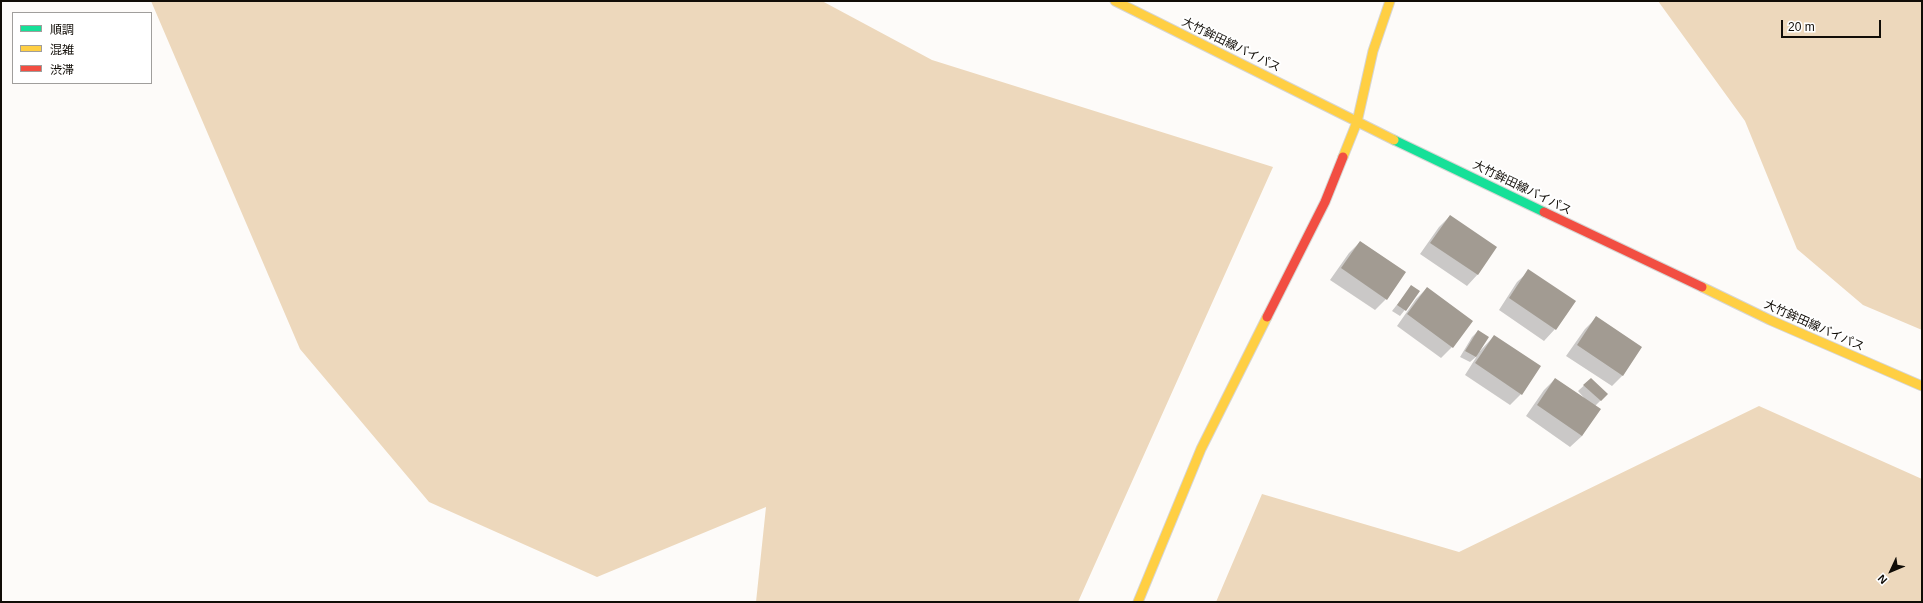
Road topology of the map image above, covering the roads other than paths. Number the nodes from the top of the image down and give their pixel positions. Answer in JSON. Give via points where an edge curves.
{"nodes":[{"id":1,"x":1115,"y":1,"type":"edge"},
{"id":2,"x":1390,"y":1,"type":"edge"},
{"id":3,"x":1357,"y":122,"type":"junction"},
{"id":4,"x":1922,"y":386,"type":"edge"},
{"id":5,"x":1138,"y":602,"type":"edge"}],
"edges":[{"from":1,"to":3,"type":"main road","name":"大竹鉾田線バイパス"},
{"from":2,"to":3,"type":"main road","via":[[1373,51]]},
{"from":3,"to":4,"type":"main road","name":"大竹鉾田線バイパス","via":[[1770,320]]},
{"from":3,"to":5,"type":"main road","via":[[1325,202],[1201,449]]}]}
